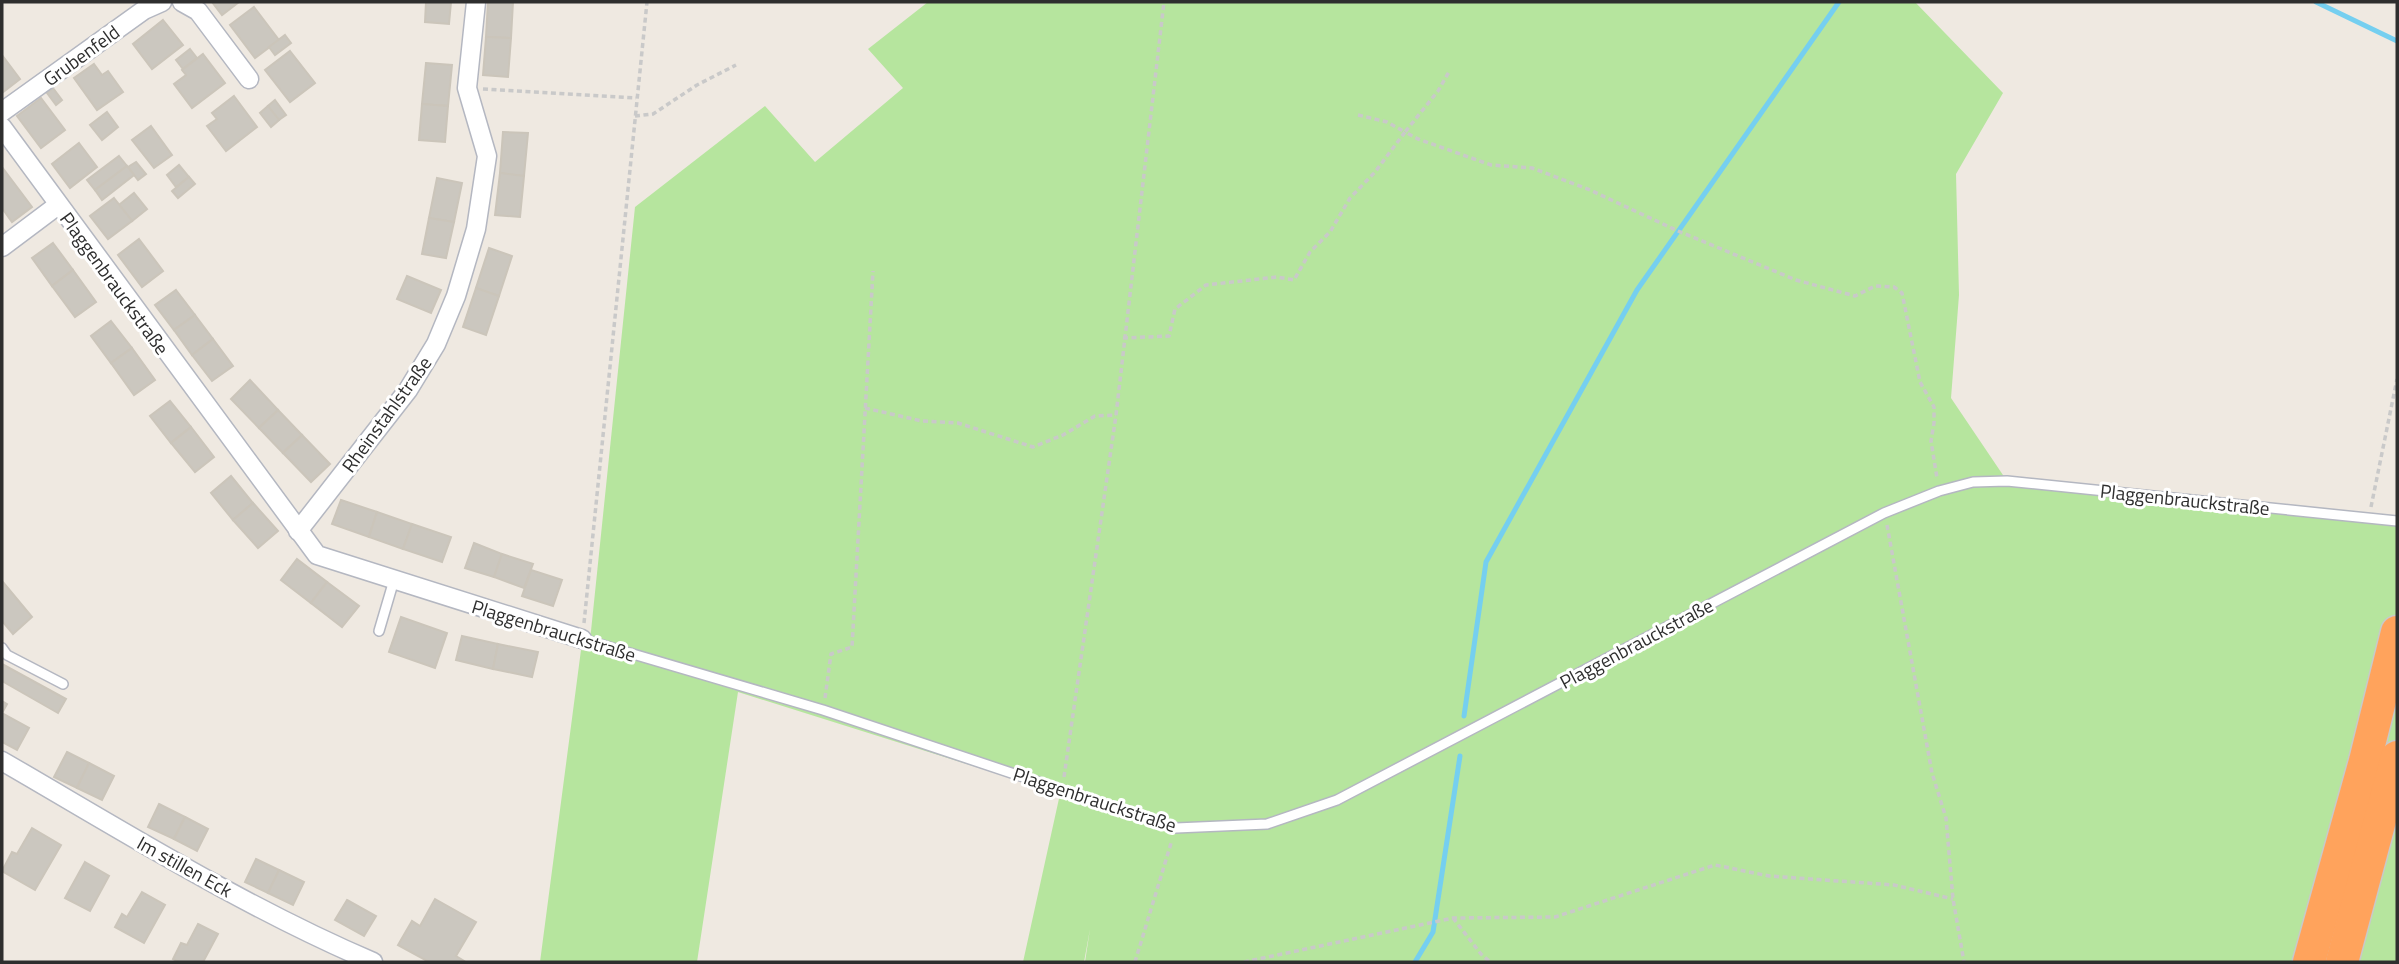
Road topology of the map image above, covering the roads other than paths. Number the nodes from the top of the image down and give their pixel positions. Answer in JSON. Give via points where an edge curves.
{"nodes":[{"id":1,"x":162,"y":2,"type":"edge"},
{"id":2,"x":181,"y":2,"type":"edge"},
{"id":3,"x":475,"y":2,"type":"edge"},
{"id":4,"x":249,"y":79,"type":"dead end"},
{"id":5,"x":2,"y":112,"type":"edge"},
{"id":6,"x":2,"y":127,"type":"edge"},
{"id":7,"x":58,"y":205,"type":"junction"},
{"id":8,"x":2,"y":247,"type":"edge"},
{"id":9,"x":2397,"y":521,"type":"edge"},
{"id":10,"x":298,"y":531,"type":"junction"},
{"id":11,"x":394,"y":580,"type":"junction"},
{"id":12,"x":379,"y":631,"type":"dead end"},
{"id":13,"x":2397,"y":632,"type":"edge"},
{"id":14,"x":582,"y":639,"type":"joint"},
{"id":15,"x":2,"y":648,"type":"edge"},
{"id":16,"x":63,"y":684,"type":"dead end"},
{"id":17,"x":2397,"y":757,"type":"edge"},
{"id":18,"x":2,"y":761,"type":"edge"},
{"id":19,"x":373,"y":962,"type":"edge"},
{"id":20,"x":2309,"y":962,"type":"edge"},
{"id":21,"x":2342,"y":962,"type":"edge"}],
"edges":[{"from":1,"to":5,"type":"street","name":"Grubenfeld","via":[[144,10]]},
{"from":2,"to":4,"type":"street","via":[[198,11]]},
{"from":3,"to":10,"type":"street","name":"Rheinstahlstraße","via":[[467,88],[487,156],[475,229],[456,296],[436,344],[408,390]]},
{"from":6,"to":7,"type":"street","name":"Plaggenbrauckstraße"},
{"from":7,"to":8,"type":"street"},
{"from":7,"to":10,"type":"street","name":"Plaggenbrauckstraße"},
{"from":9,"to":14,"type":"lane","name":"Plaggenbrauckstraße","via":[[2007,481],[1973,482],[1939,491],[1884,513],[1337,800],[1267,824],[1175,828],[823,710]]},
{"from":10,"to":11,"type":"street","name":"Plaggenbrauckstraße","via":[[317,555]]},
{"from":11,"to":12,"type":"lane"},
{"from":11,"to":14,"type":"street","name":"Plaggenbrauckstraße"},
{"from":13,"to":20,"type":"highway"},
{"from":15,"to":16,"type":"lane"},
{"from":17,"to":21,"type":"highway"},
{"from":18,"to":19,"type":"street","name":"Im stillen Eck","via":[[317,939]]}]}
